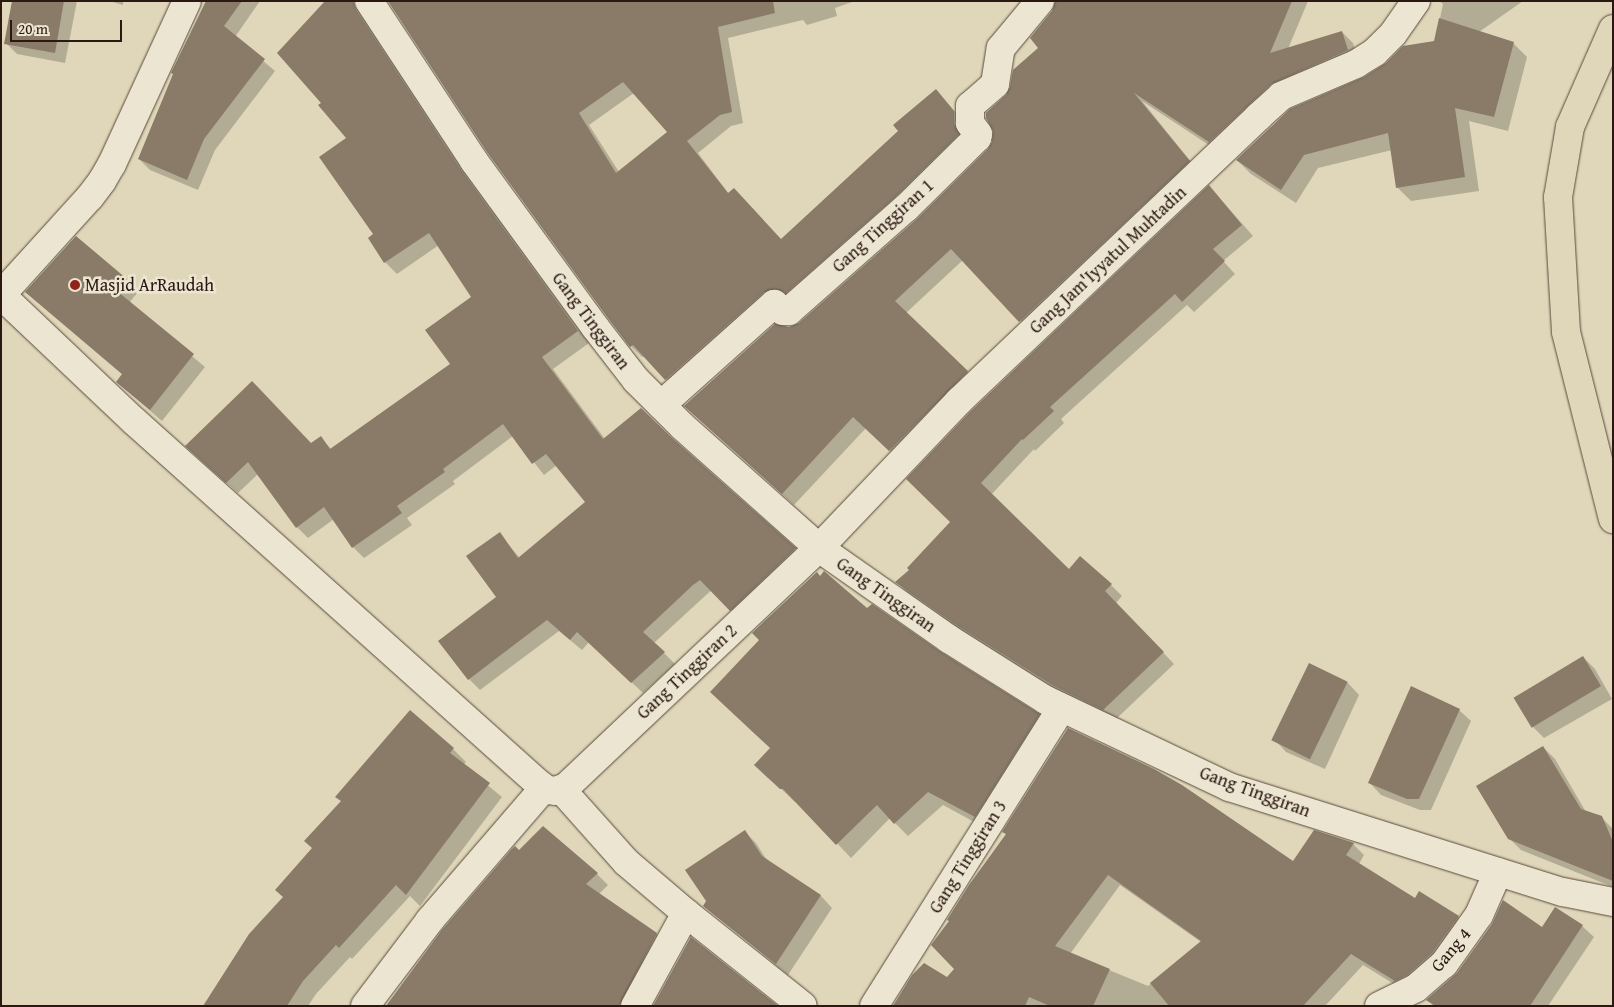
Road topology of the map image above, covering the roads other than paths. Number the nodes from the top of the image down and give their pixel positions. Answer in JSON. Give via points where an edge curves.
{"nodes":[{"id":1,"x":187,"y":1,"type":"edge"},
{"id":2,"x":369,"y":1,"type":"edge"},
{"id":3,"x":1040,"y":1,"type":"edge"},
{"id":4,"x":1416,"y":1,"type":"edge"},
{"id":5,"x":1613,"y":29,"type":"edge"},
{"id":6,"x":1,"y":295,"type":"edge"},
{"id":7,"x":661,"y":405,"type":"junction"},
{"id":8,"x":1613,"y":519,"type":"edge"},
{"id":9,"x":819,"y":548,"type":"junction"},
{"id":10,"x":1062,"y":708,"type":"junction"},
{"id":11,"x":552,"y":789,"type":"junction"},
{"id":12,"x":1498,"y":872,"type":"junction"},
{"id":13,"x":1613,"y":902,"type":"edge"},
{"id":14,"x":686,"y":913,"type":"junction"},
{"id":15,"x":364,"y":1006,"type":"edge"},
{"id":16,"x":635,"y":1006,"type":"edge"},
{"id":17,"x":803,"y":1006,"type":"edge"},
{"id":18,"x":874,"y":1006,"type":"edge"},
{"id":19,"x":1379,"y":1006,"type":"edge"}],
"edges":[{"from":1,"to":6,"type":"street","via":[[102,181]]},
{"from":2,"to":7,"type":"street","name":"Gang Tinggiran","via":[[480,169],[618,357]]},
{"from":3,"to":7,"type":"street","name":"Gang Tinggiran 1","via":[[1001,48],[996,84],[970,106],[970,123],[978,134],[977,138],[906,208],[789,311],[783,311],[774,304]]},
{"from":4,"to":9,"type":"street","name":"Gang Jam'Iyyatul Muhtadin","via":[[1375,52],[1275,101],[959,401]]},
{"from":5,"to":8,"type":"main road","via":[[1570,127],[1558,197],[1566,332]]},
{"from":6,"to":11,"type":"street","via":[[134,421]]},
{"from":7,"to":9,"type":"street","name":"Gang Tinggiran"},
{"from":9,"to":10,"type":"street","name":"Gang Tinggiran","via":[[949,640]]},
{"from":9,"to":11,"type":"street","name":"Gang Tinggiran 2"},
{"from":10,"to":12,"type":"street","name":"Gang Tinggiran","via":[[1229,787]]},
{"from":10,"to":18,"type":"street","name":"Gang Tinggiran 3"},
{"from":11,"to":14,"type":"street","via":[[626,862]]},
{"from":11,"to":15,"type":"street","name":"Gang Tinggiran 2","via":[[430,920]]},
{"from":12,"to":13,"type":"street","name":"Gang Tinggiran","via":[[1563,892]]},
{"from":12,"to":19,"type":"street","name":"Gang 4","via":[[1479,915],[1444,964],[1416,988]]},
{"from":14,"to":16,"type":"street"},
{"from":14,"to":17,"type":"street"}]}
